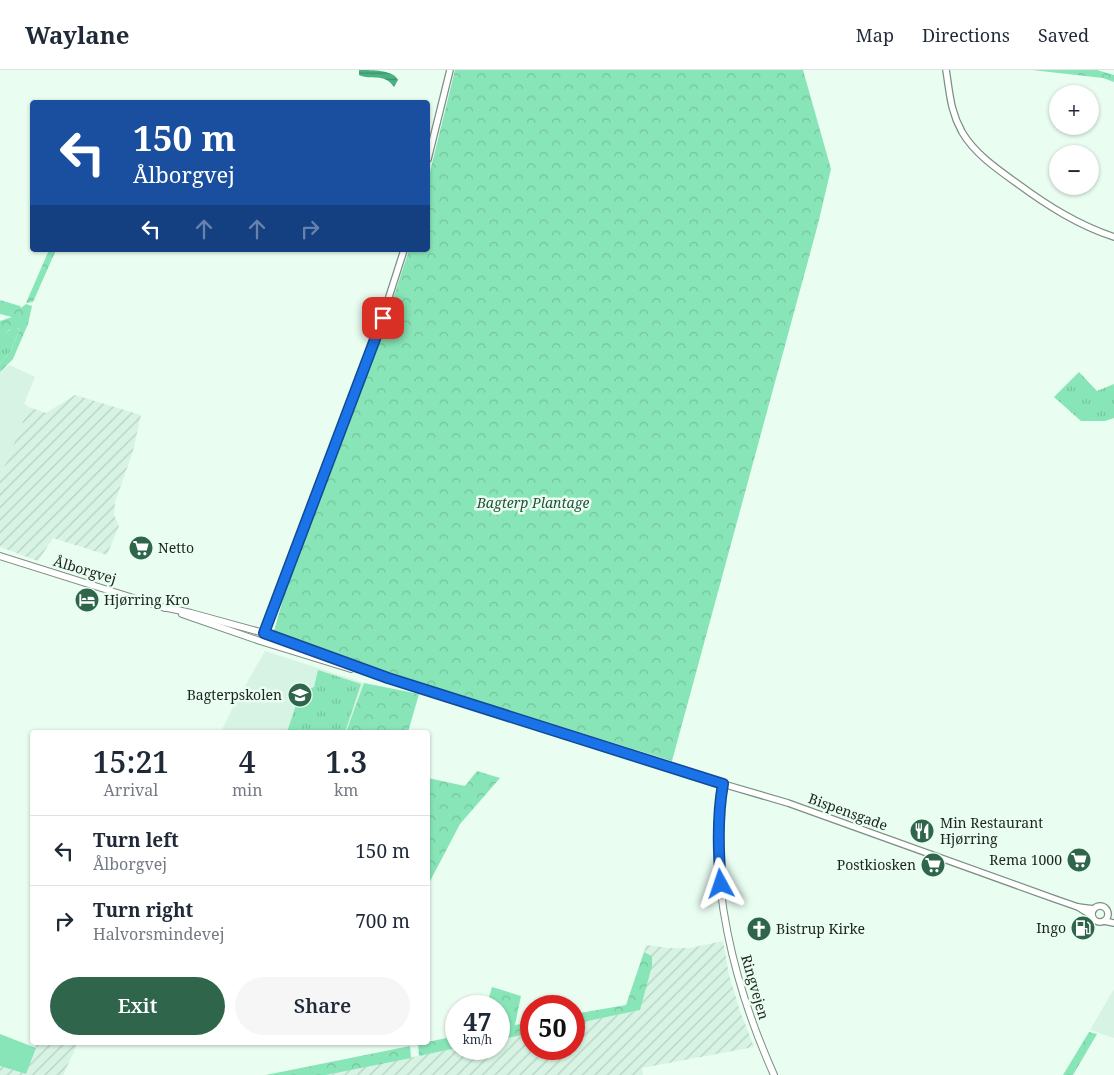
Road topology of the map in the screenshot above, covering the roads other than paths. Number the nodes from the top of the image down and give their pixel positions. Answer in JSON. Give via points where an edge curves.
{"nodes":[{"id":1,"x":450,"y":70,"type":"edge"},
{"id":2,"x":946,"y":70,"type":"edge"},
{"id":3,"x":949,"y":70,"type":"edge"},
{"id":4,"x":948,"y":81,"type":"junction"},
{"id":5,"x":430,"y":151,"type":"edge"},
{"id":6,"x":1114,"y":237,"type":"edge"},
{"id":7,"x":403,"y":252,"type":"edge"},
{"id":8,"x":0,"y":556,"type":"edge"},
{"id":9,"x":163,"y":607,"type":"junction"},
{"id":10,"x":264,"y":633,"type":"junction"},
{"id":11,"x":388,"y":678,"type":"junction"},
{"id":12,"x":723,"y":784,"type":"junction"},
{"id":13,"x":1078,"y":907,"type":"junction"},
{"id":14,"x":1094,"y":909,"type":"junction"},
{"id":15,"x":1111,"y":914,"type":"edge"},
{"id":16,"x":1092,"y":916,"type":"junction"},
{"id":17,"x":1104,"y":921,"type":"junction"},
{"id":18,"x":1114,"y":923,"type":"edge"},
{"id":19,"x":774,"y":1075,"type":"edge"}],
"edges":[{"from":1,"to":5,"type":"street"},
{"from":2,"to":4,"type":"street"},
{"from":3,"to":4,"type":"street"},
{"from":4,"to":6,"type":"street","via":[[950,102],[957,121],[968,141],[983,157],[1063,214]]},
{"from":7,"to":10,"type":"street","via":[[378,331]]},
{"from":8,"to":9,"type":"main road","name":"Ålborgvej"},
{"from":9,"to":10,"type":"main road","name":"Ålborgvej"},
{"from":9,"to":11,"type":"main road","name":"Ålborgvej","via":[[271,645]]},
{"from":10,"to":11,"type":"main road","name":"Ålborgvej"},
{"from":11,"to":12,"type":"main road","name":"Ålborgvej"},
{"from":12,"to":13,"type":"street","name":"Bispensgade","via":[[788,803]]},
{"from":12,"to":19,"type":"main road","name":"Ringvejen","via":[[718,833],[719,865],[730,944],[746,1006]]},
{"from":13,"to":14,"type":"street","name":"Bispensgade"},
{"from":13,"to":16,"type":"street","name":"Bispensgade"},
{"from":14,"to":15,"type":"street","via":[[1102,906]]},
{"from":14,"to":16,"type":"street"},
{"from":15,"to":17,"type":"street"},
{"from":16,"to":17,"type":"street","via":[[1097,922]]},
{"from":17,"to":18,"type":"street"}]}
